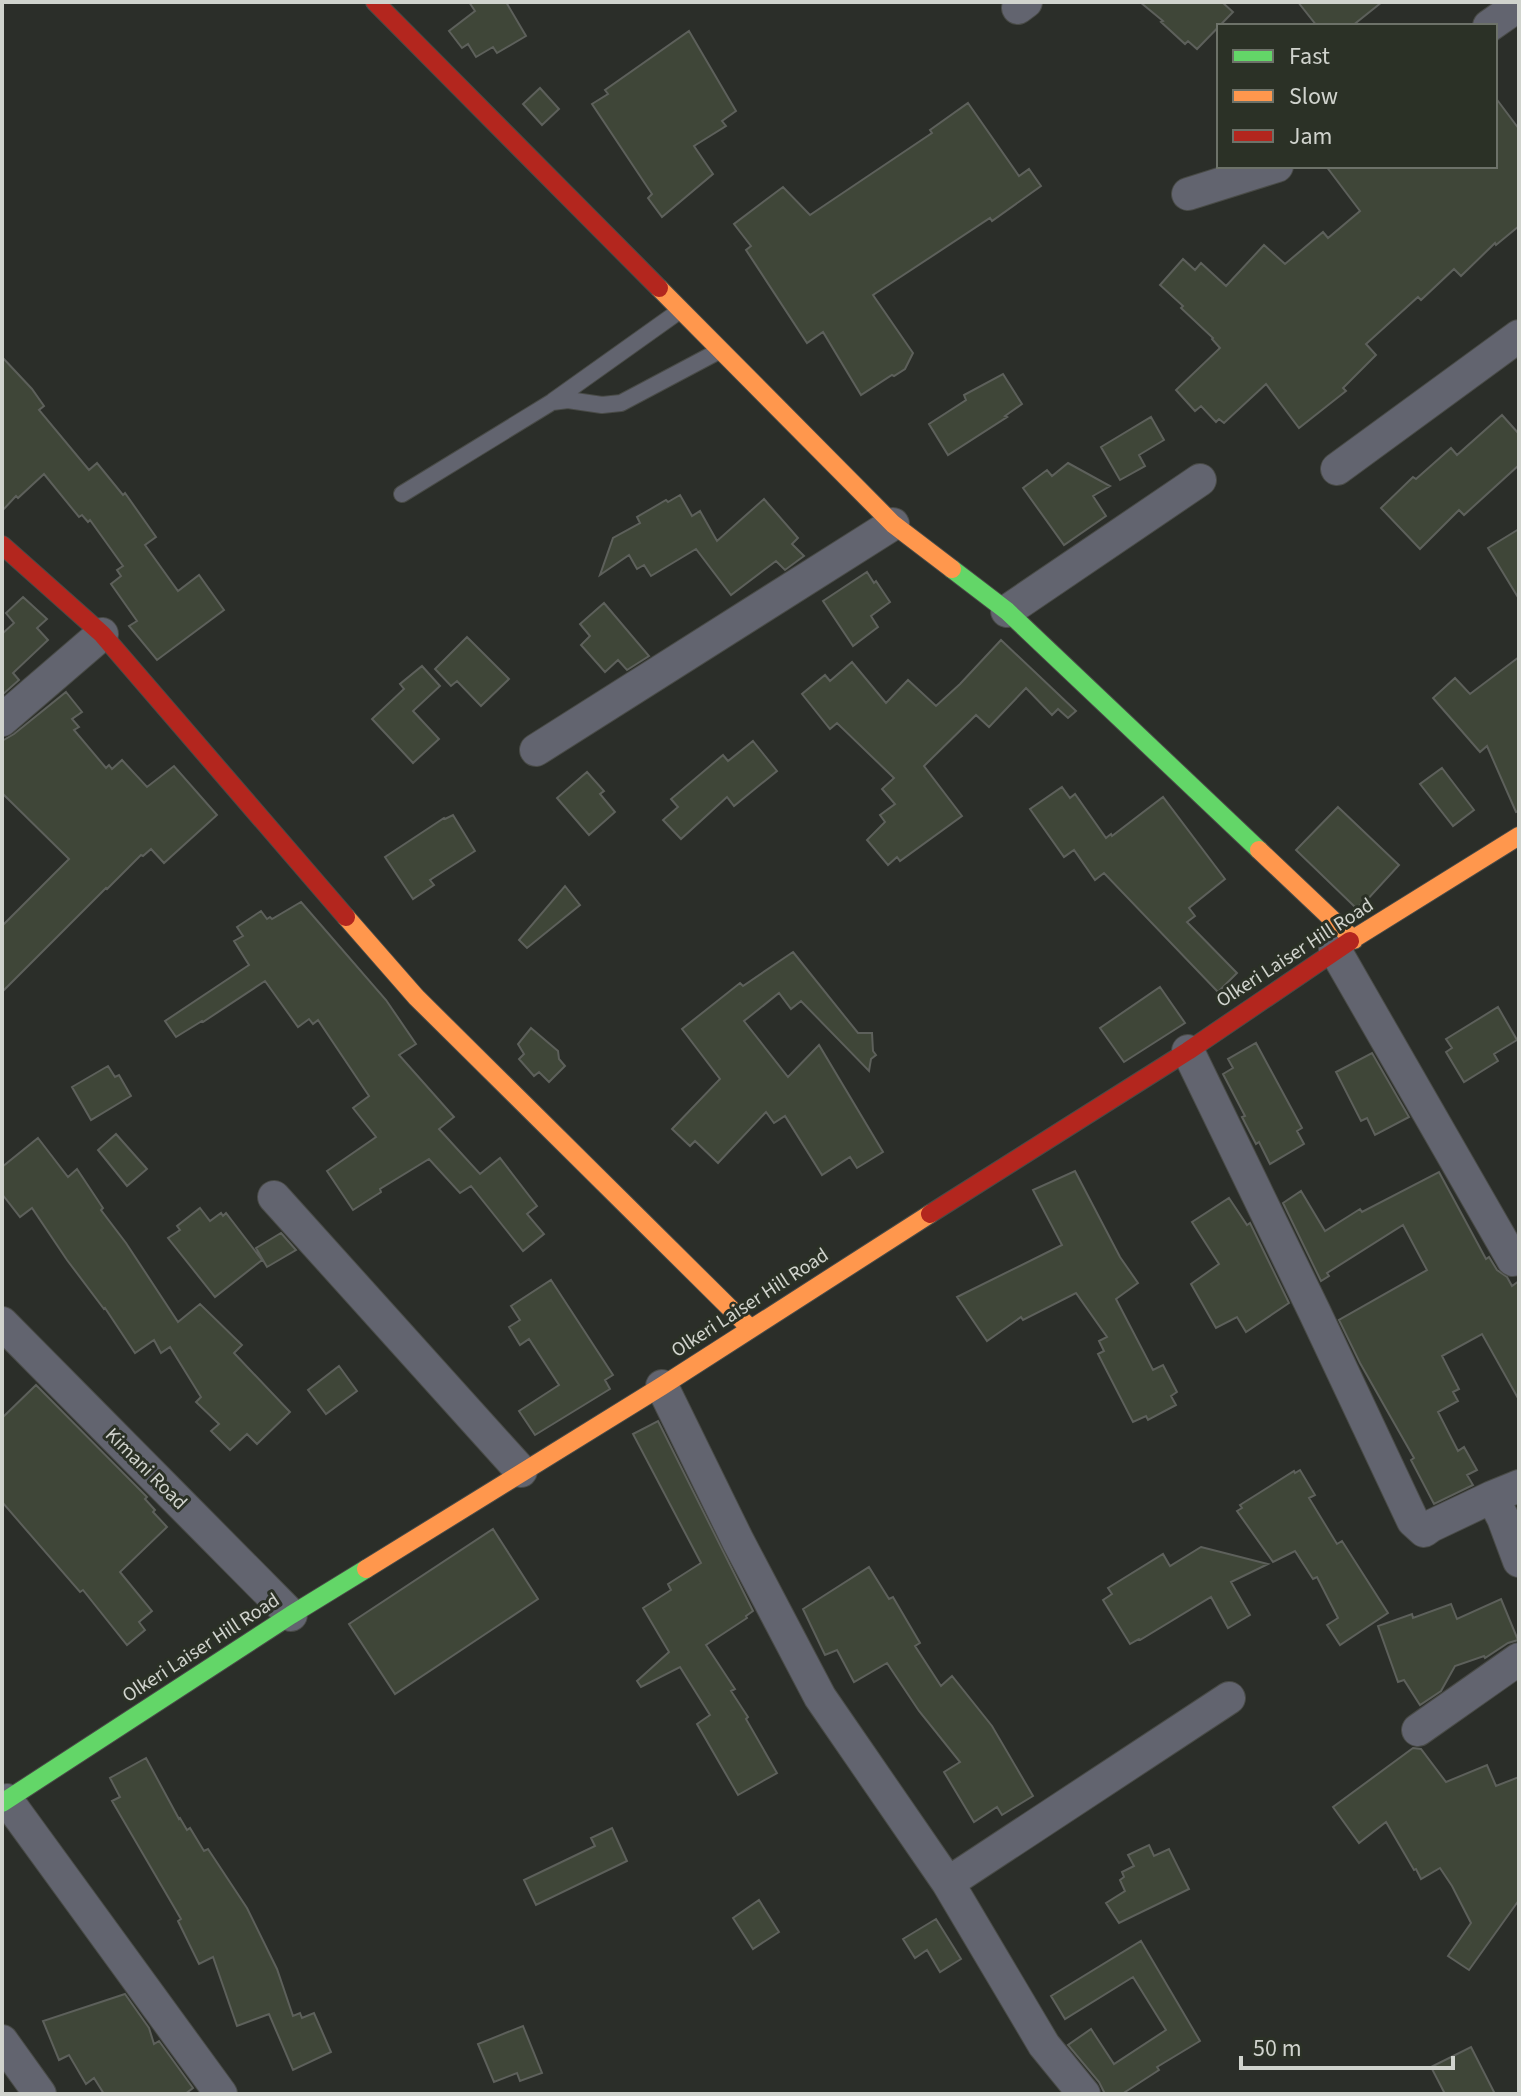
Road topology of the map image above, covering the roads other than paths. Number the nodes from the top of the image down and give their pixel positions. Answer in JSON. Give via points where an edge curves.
{"nodes":[{"id":1,"x":375,"y":2,"type":"edge"},
{"id":2,"x":1519,"y":5,"type":"edge"},
{"id":3,"x":1492,"y":24,"type":"edge"},
{"id":4,"x":1271,"y":168,"type":"edge"},
{"id":5,"x":1188,"y":194,"type":"dead end"},
{"id":6,"x":680,"y":311,"type":"junction"},
{"id":7,"x":1519,"y":336,"type":"edge"},
{"id":8,"x":721,"y":351,"type":"junction"},
{"id":9,"x":552,"y":402,"type":"junction"},
{"id":10,"x":1337,"y":469,"type":"dead end"},
{"id":11,"x":1200,"y":480,"type":"dead end"},
{"id":12,"x":402,"y":494,"type":"dead end"},
{"id":13,"x":893,"y":524,"type":"junction"},
{"id":14,"x":2,"y":545,"type":"edge"},
{"id":15,"x":1007,"y":611,"type":"junction"},
{"id":16,"x":102,"y":634,"type":"junction"},
{"id":17,"x":2,"y":720,"type":"edge"},
{"id":18,"x":536,"y":750,"type":"dead end"},
{"id":19,"x":1519,"y":836,"type":"edge"},
{"id":20,"x":1344,"y":945,"type":"junction"},
{"id":21,"x":1188,"y":1051,"type":"junction"},
{"id":22,"x":274,"y":1197,"type":"dead end"},
{"id":23,"x":1513,"y":1260,"type":"dead end"},
{"id":24,"x":2,"y":1323,"type":"edge"},
{"id":25,"x":750,"y":1328,"type":"junction"},
{"id":26,"x":662,"y":1386,"type":"junction"},
{"id":27,"x":521,"y":1471,"type":"junction"},
{"id":28,"x":1506,"y":1491,"type":"edge"},
{"id":29,"x":1519,"y":1561,"type":"edge"},
{"id":30,"x":291,"y":1615,"type":"junction"},
{"id":31,"x":1519,"y":1659,"type":"edge"},
{"id":32,"x":1229,"y":1698,"type":"dead end"},
{"id":33,"x":1418,"y":1730,"type":"dead end"},
{"id":34,"x":4,"y":1802,"type":"edge"},
{"id":35,"x":948,"y":1883,"type":"junction"},
{"id":36,"x":2,"y":2041,"type":"edge"},
{"id":37,"x":40,"y":2094,"type":"edge"},
{"id":38,"x":221,"y":2094,"type":"edge"},
{"id":39,"x":1084,"y":2094,"type":"edge"}],
"edges":[{"from":1,"to":6,"type":"street"},
{"from":2,"to":3,"type":"street"},
{"from":4,"to":5,"type":"street"},
{"from":6,"to":8,"type":"street"},
{"from":6,"to":9,"type":"lane"},
{"from":7,"to":10,"type":"street"},
{"from":8,"to":9,"type":"lane","via":[[621,403]]},
{"from":8,"to":13,"type":"street"},
{"from":9,"to":12,"type":"lane"},
{"from":11,"to":15,"type":"street"},
{"from":13,"to":15,"type":"street"},
{"from":13,"to":18,"type":"street"},
{"from":14,"to":16,"type":"street"},
{"from":15,"to":20,"type":"street"},
{"from":16,"to":17,"type":"street"},
{"from":16,"to":25,"type":"street","via":[[416,997]]},
{"from":19,"to":20,"type":"street","name":"Olkeri Laiser Hill Road"},
{"from":20,"to":21,"type":"street","name":"Olkeri Laiser Hill Road"},
{"from":20,"to":23,"type":"street"},
{"from":21,"to":25,"type":"street","name":"Olkeri Laiser Hill Road"},
{"from":21,"to":28,"type":"street","via":[[1413,1521],[1424,1531]]},
{"from":22,"to":27,"type":"street"},
{"from":24,"to":30,"type":"street","name":"Kimani Road"},
{"from":25,"to":26,"type":"street","name":"Olkeri Laiser Hill Road"},
{"from":26,"to":27,"type":"street","name":"Olkeri Laiser Hill Road"},
{"from":26,"to":35,"type":"street","via":[[820,1697]]},
{"from":27,"to":30,"type":"street","name":"Olkeri Laiser Hill Road"},
{"from":28,"to":29,"type":"street"},
{"from":30,"to":34,"type":"street","name":"Olkeri Laiser Hill Road"},
{"from":31,"to":33,"type":"street"},
{"from":32,"to":35,"type":"street"},
{"from":34,"to":38,"type":"street"},
{"from":35,"to":39,"type":"street","via":[[1044,2045]]},
{"from":36,"to":37,"type":"street"}]}
